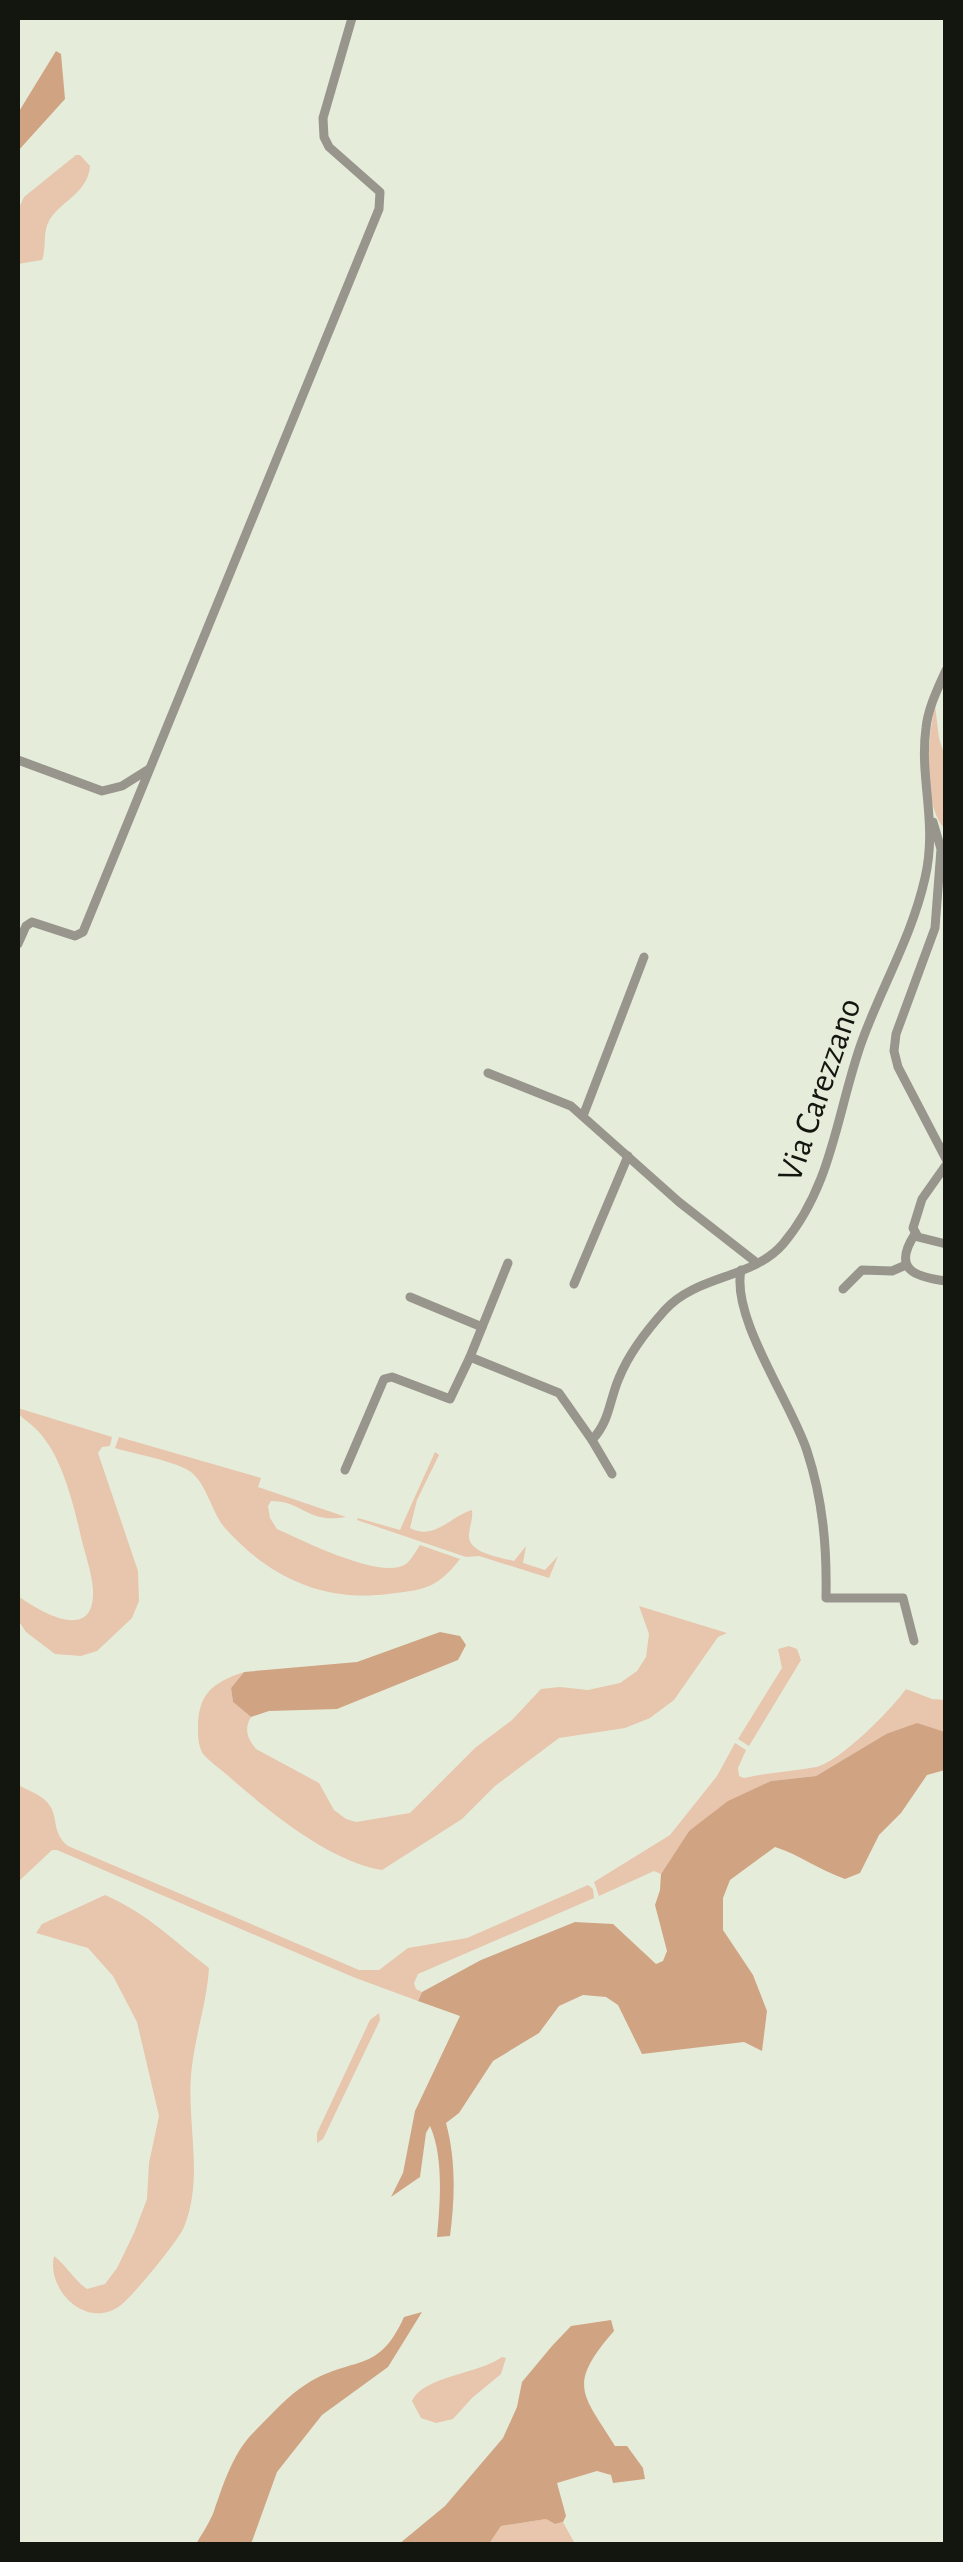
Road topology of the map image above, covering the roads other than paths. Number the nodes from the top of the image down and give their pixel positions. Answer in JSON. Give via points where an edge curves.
{"nodes":[{"id":1,"x":352,"y":18,"type":"edge"},
{"id":2,"x":946,"y":670,"type":"edge"},
{"id":3,"x":18,"y":760,"type":"edge"},
{"id":4,"x":150,"y":768,"type":"junction"},
{"id":5,"x":932,"y":820,"type":"junction"},
{"id":6,"x":18,"y":944,"type":"edge"},
{"id":7,"x":644,"y":957,"type":"dead end"},
{"id":8,"x":488,"y":1072,"type":"dead end"},
{"id":9,"x":583,"y":1116,"type":"junction"},
{"id":10,"x":628,"y":1156,"type":"junction"},
{"id":11,"x":946,"y":1162,"type":"edge"},
{"id":12,"x":914,"y":1234,"type":"junction"},
{"id":13,"x":946,"y":1244,"type":"edge"},
{"id":14,"x":508,"y":1263,"type":"dead end"},
{"id":15,"x":756,"y":1263,"type":"junction"},
{"id":16,"x":906,"y":1265,"type":"junction"},
{"id":17,"x":741,"y":1270,"type":"junction"},
{"id":18,"x":946,"y":1281,"type":"edge"},
{"id":19,"x":574,"y":1284,"type":"dead end"},
{"id":20,"x":843,"y":1288,"type":"dead end"},
{"id":21,"x":410,"y":1298,"type":"dead end"},
{"id":22,"x":482,"y":1327,"type":"junction"},
{"id":23,"x":470,"y":1356,"type":"junction"},
{"id":24,"x":592,"y":1440,"type":"junction"},
{"id":25,"x":345,"y":1470,"type":"dead end"},
{"id":26,"x":612,"y":1474,"type":"dead end"},
{"id":27,"x":914,"y":1641,"type":"dead end"}],
"edges":[{"from":1,"to":4,"type":"street","via":[[322,127],[330,147],[380,192],[379,209]]},
{"from":2,"to":5,"type":"street","name":"Via Carezzano","via":[[926,728]]},
{"from":3,"to":4,"type":"street","via":[[102,790]]},
{"from":4,"to":6,"type":"street","via":[[82,934],[32,922]]},
{"from":5,"to":11,"type":"street","via":[[942,849],[935,928],[894,1051]]},
{"from":5,"to":15,"type":"street","name":"Via Carezzano","via":[[916,909],[860,1045],[824,1174],[784,1242]]},
{"from":7,"to":9,"type":"street"},
{"from":8,"to":9,"type":"street","via":[[560,1099]]},
{"from":9,"to":10,"type":"street"},
{"from":10,"to":15,"type":"street"},
{"from":10,"to":19,"type":"street"},
{"from":11,"to":12,"type":"street","via":[[922,1200]]},
{"from":12,"to":13,"type":"street"},
{"from":12,"to":16,"type":"street"},
{"from":14,"to":22,"type":"street"},
{"from":15,"to":17,"type":"street","name":"Via Carezzano"},
{"from":16,"to":18,"type":"street","via":[[914,1275]]},
{"from":16,"to":20,"type":"street","via":[[862,1270]]},
{"from":17,"to":24,"type":"street","name":"Via Carezzano","via":[[668,1307],[622,1371],[606,1422]]},
{"from":17,"to":27,"type":"street","via":[[748,1322],[813,1470],[826,1548],[826,1598],[902,1598]]},
{"from":21,"to":22,"type":"street"},
{"from":22,"to":23,"type":"street"},
{"from":23,"to":24,"type":"street","via":[[556,1392]]},
{"from":23,"to":25,"type":"street","via":[[450,1399],[384,1379]]},
{"from":24,"to":26,"type":"street"}]}
